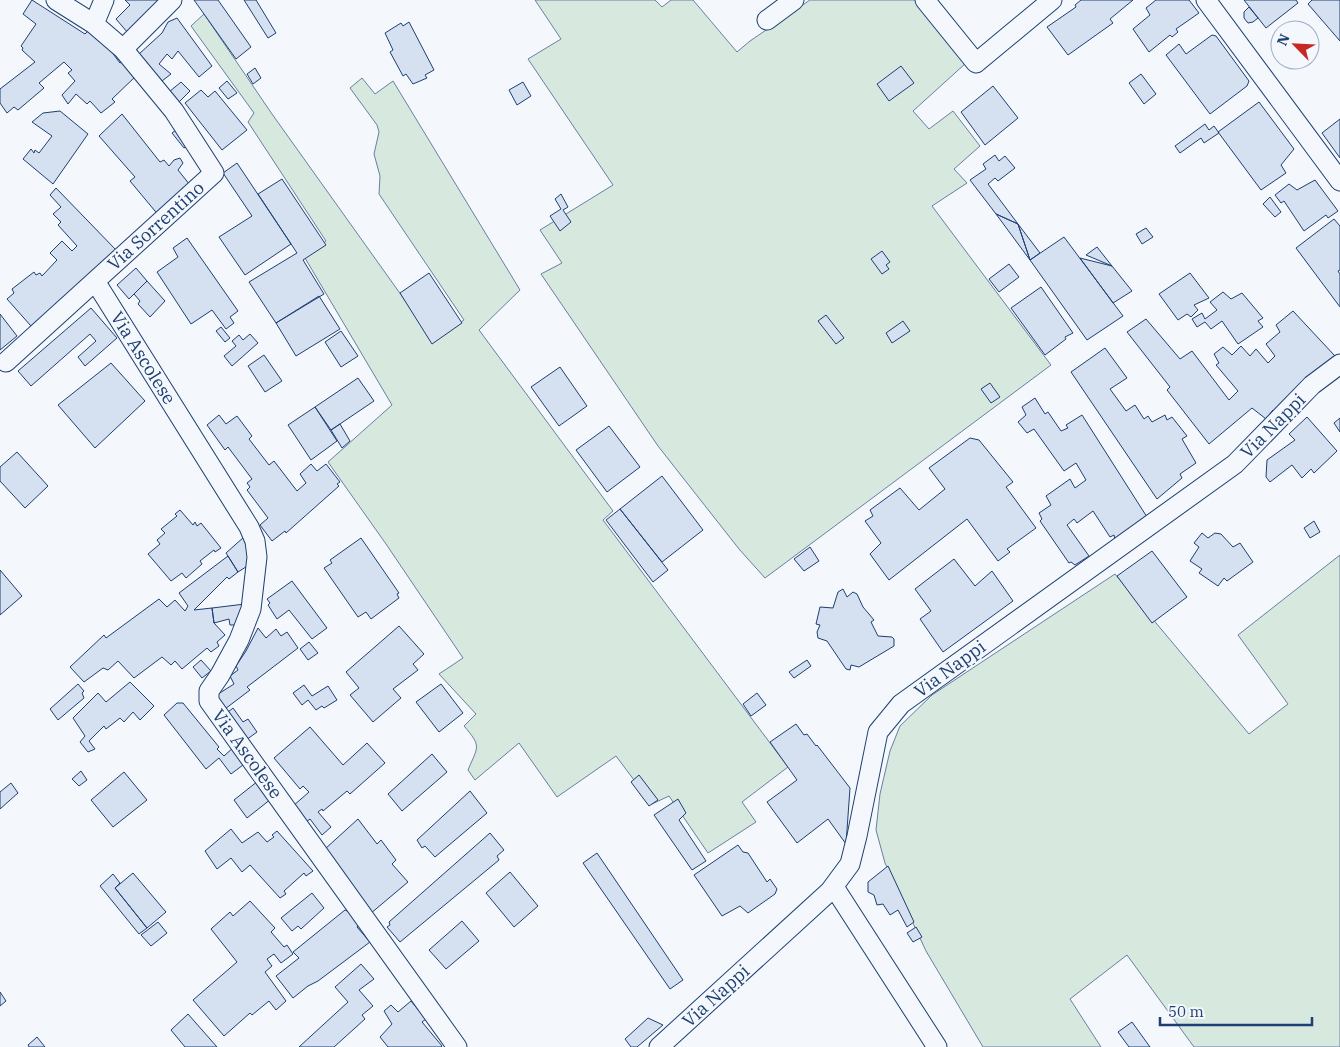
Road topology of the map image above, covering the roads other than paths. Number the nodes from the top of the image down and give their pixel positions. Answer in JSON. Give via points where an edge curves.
{"nodes":[{"id":1,"x":56,"y":0,"type":"edge"},
{"id":2,"x":104,"y":0,"type":"edge"},
{"id":3,"x":172,"y":0,"type":"edge"},
{"id":4,"x":794,"y":0,"type":"edge"},
{"id":5,"x":925,"y":0,"type":"edge"},
{"id":6,"x":1052,"y":0,"type":"edge"},
{"id":7,"x":1206,"y":0,"type":"edge"},
{"id":8,"x":767,"y":20,"type":"dead end"},
{"id":9,"x":94,"y":24,"type":"junction"},
{"id":10,"x":123,"y":50,"type":"junction"},
{"id":11,"x":1340,"y":180,"type":"edge"},
{"id":12,"x":95,"y":281,"type":"junction"},
{"id":13,"x":6,"y":362,"type":"dead end"},
{"id":14,"x":1340,"y":364,"type":"edge"},
{"id":15,"x":834,"y":887,"type":"junction"},
{"id":16,"x":457,"y":1047,"type":"edge"},
{"id":17,"x":659,"y":1047,"type":"edge"},
{"id":18,"x":937,"y":1047,"type":"edge"}],
"edges":[{"from":1,"to":9,"type":"street","name":"Via Sorrentino"},
{"from":2,"to":9,"type":"street"},
{"from":3,"to":10,"type":"street"},
{"from":4,"to":8,"type":"street"},
{"from":5,"to":6,"type":"street","via":[[976,63]]},
{"from":7,"to":11,"type":"street"},
{"from":9,"to":10,"type":"street","name":"Via Sorrentino"},
{"from":10,"to":12,"type":"street","name":"Via Sorrentino","via":[[174,110],[214,172]]},
{"from":12,"to":13,"type":"street","name":"Via Sorrentino"},
{"from":12,"to":16,"type":"street","name":"Via Ascolese","via":[[255,541],[257,557],[251,609],[239,640],[209,691],[209,701]]},
{"from":14,"to":15,"type":"street","name":"Via Nappi","via":[[1312,386],[1235,464],[901,704],[878,732],[850,864]]},
{"from":15,"to":17,"type":"street","name":"Via Nappi"},
{"from":15,"to":18,"type":"street"}]}
